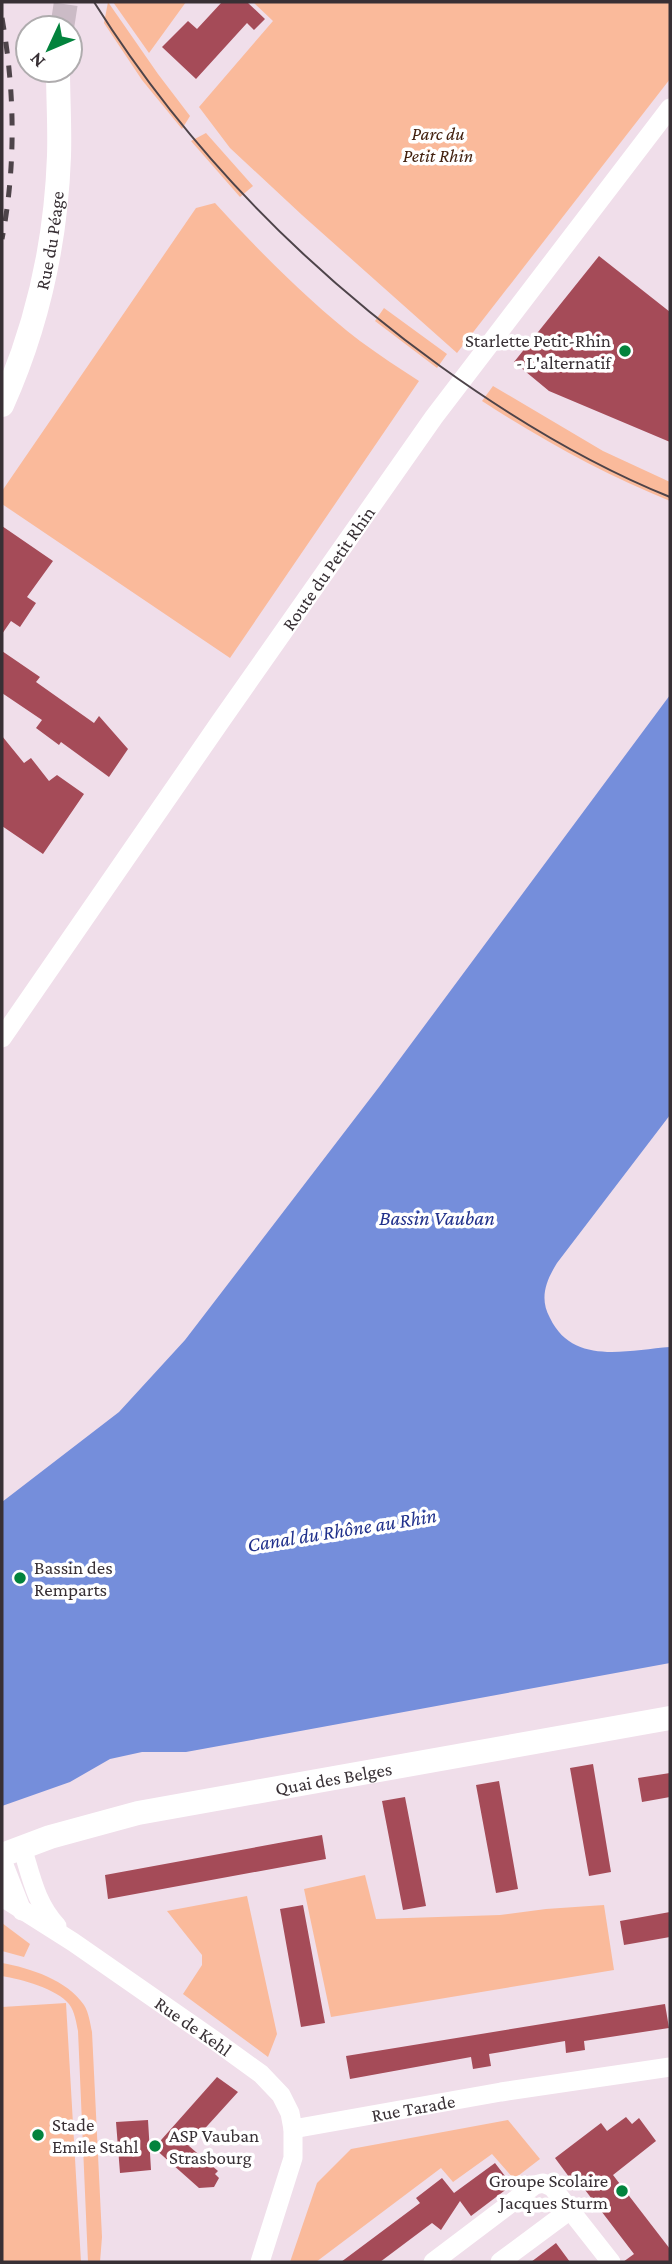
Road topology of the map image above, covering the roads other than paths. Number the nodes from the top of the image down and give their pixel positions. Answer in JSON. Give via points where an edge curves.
{"nodes":[{"id":1,"x":58,"y":84,"type":"edge"},
{"id":2,"x":670,"y":108,"type":"edge"},
{"id":3,"x":2,"y":405,"type":"edge"},
{"id":4,"x":2,"y":1038,"type":"edge"},
{"id":5,"x":670,"y":1718,"type":"edge"},
{"id":6,"x":9,"y":1854,"type":"edge"},
{"id":7,"x":2,"y":1897,"type":"edge"},
{"id":8,"x":23,"y":1912,"type":"junction"},
{"id":9,"x":73,"y":1941,"type":"junction"},
{"id":10,"x":670,"y":2067,"type":"edge"},
{"id":11,"x":293,"y":2129,"type":"junction"},
{"id":12,"x":570,"y":2210,"type":"junction"},
{"id":13,"x":260,"y":2262,"type":"edge"},
{"id":14,"x":433,"y":2262,"type":"edge"},
{"id":15,"x":500,"y":2262,"type":"edge"},
{"id":16,"x":611,"y":2262,"type":"edge"}],
"edges":[{"from":1,"to":3,"type":"main road","name":"Rue du Péage","via":[[60,155],[49,253],[28,338]]},
{"from":2,"to":4,"type":"street","name":"Route du Petit Rhin","via":[[434,417]]},
{"from":5,"to":6,"type":"main road","name":"Quai des Belges","via":[[138,1813],[50,1837]]},
{"from":6,"to":8,"type":"street"},
{"from":6,"to":9,"type":"street","name":"Rue de Kehl","via":[[44,1910]]},
{"from":7,"to":8,"type":"street","name":"Rue de Kehl"},
{"from":8,"to":9,"type":"street","name":"Rue de Kehl"},
{"from":9,"to":11,"type":"street","name":"Rue de Kehl","via":[[261,2074],[281,2095]]},
{"from":10,"to":11,"type":"street","name":"Rue Tarade"},
{"from":11,"to":13,"type":"street","via":[[293,2158]]},
{"from":12,"to":14,"type":"street","via":[[552,2187],[535,2185]]},
{"from":12,"to":15,"type":"street"},
{"from":12,"to":16,"type":"street"}]}
